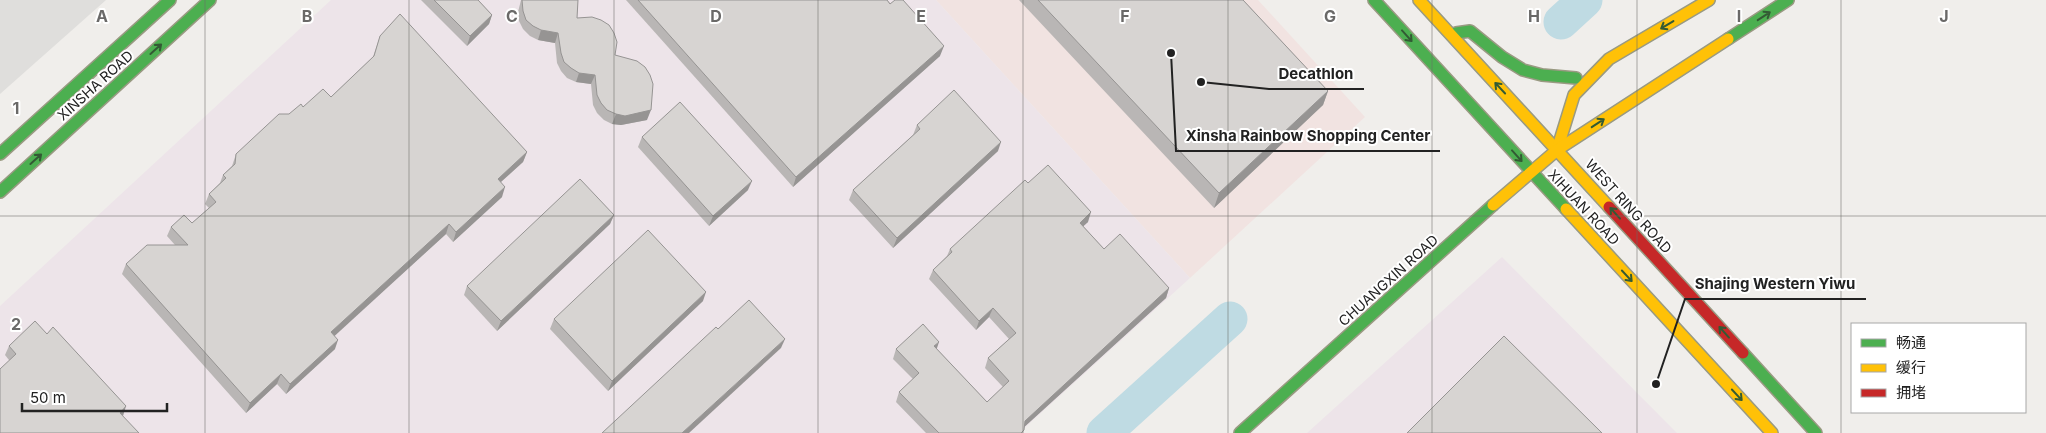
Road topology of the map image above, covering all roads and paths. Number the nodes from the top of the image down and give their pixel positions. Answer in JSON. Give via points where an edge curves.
{"nodes":[{"id":1,"x":170,"y":0,"type":"edge"},
{"id":2,"x":210,"y":0,"type":"edge"},
{"id":3,"x":1374,"y":0,"type":"edge"},
{"id":4,"x":1419,"y":0,"type":"edge"},
{"id":5,"x":1709,"y":0,"type":"edge"},
{"id":6,"x":1788,"y":0,"type":"edge"},
{"id":7,"x":1450,"y":34,"type":"junction"},
{"id":8,"x":1576,"y":78,"type":"dead end"},
{"id":9,"x":1557,"y":150,"type":"junction"},
{"id":10,"x":0,"y":154,"type":"edge"},
{"id":11,"x":1530,"y":171,"type":"junction"},
{"id":12,"x":0,"y":192,"type":"edge"},
{"id":13,"x":1240,"y":433,"type":"edge"},
{"id":14,"x":1772,"y":433,"type":"edge"},
{"id":15,"x":1816,"y":433,"type":"edge"}],
"edges":[{"from":1,"to":10,"type":"main road","name":"XINSHA ROAD"},
{"from":12,"to":2,"type":"main road","name":"XINSHA ROAD","one_way":true},
{"from":3,"to":11,"type":"main road","name":"XIHUAN ROAD","one_way":true},
{"from":4,"to":7,"type":"main road","name":"WEST RING ROAD"},
{"from":5,"to":9,"type":"main road","one_way":true,"via":[[1609,59],[1574,95]]},
{"from":9,"to":6,"type":"main road","name":"CHUANGXIN ROAD","one_way":true},
{"from":7,"to":8,"type":"main road","via":[[1470,31],[1523,71]]},
{"from":9,"to":7,"type":"main road","name":"WEST RING ROAD","one_way":true},
{"from":9,"to":11,"type":"main road","name":"CHUANGXIN ROAD"},
{"from":15,"to":9,"type":"main road","name":"WEST RING ROAD","one_way":true},
{"from":11,"to":13,"type":"main road","name":"CHUANGXIN ROAD"},
{"from":11,"to":14,"type":"main road","name":"XIHUAN ROAD","one_way":true}]}
